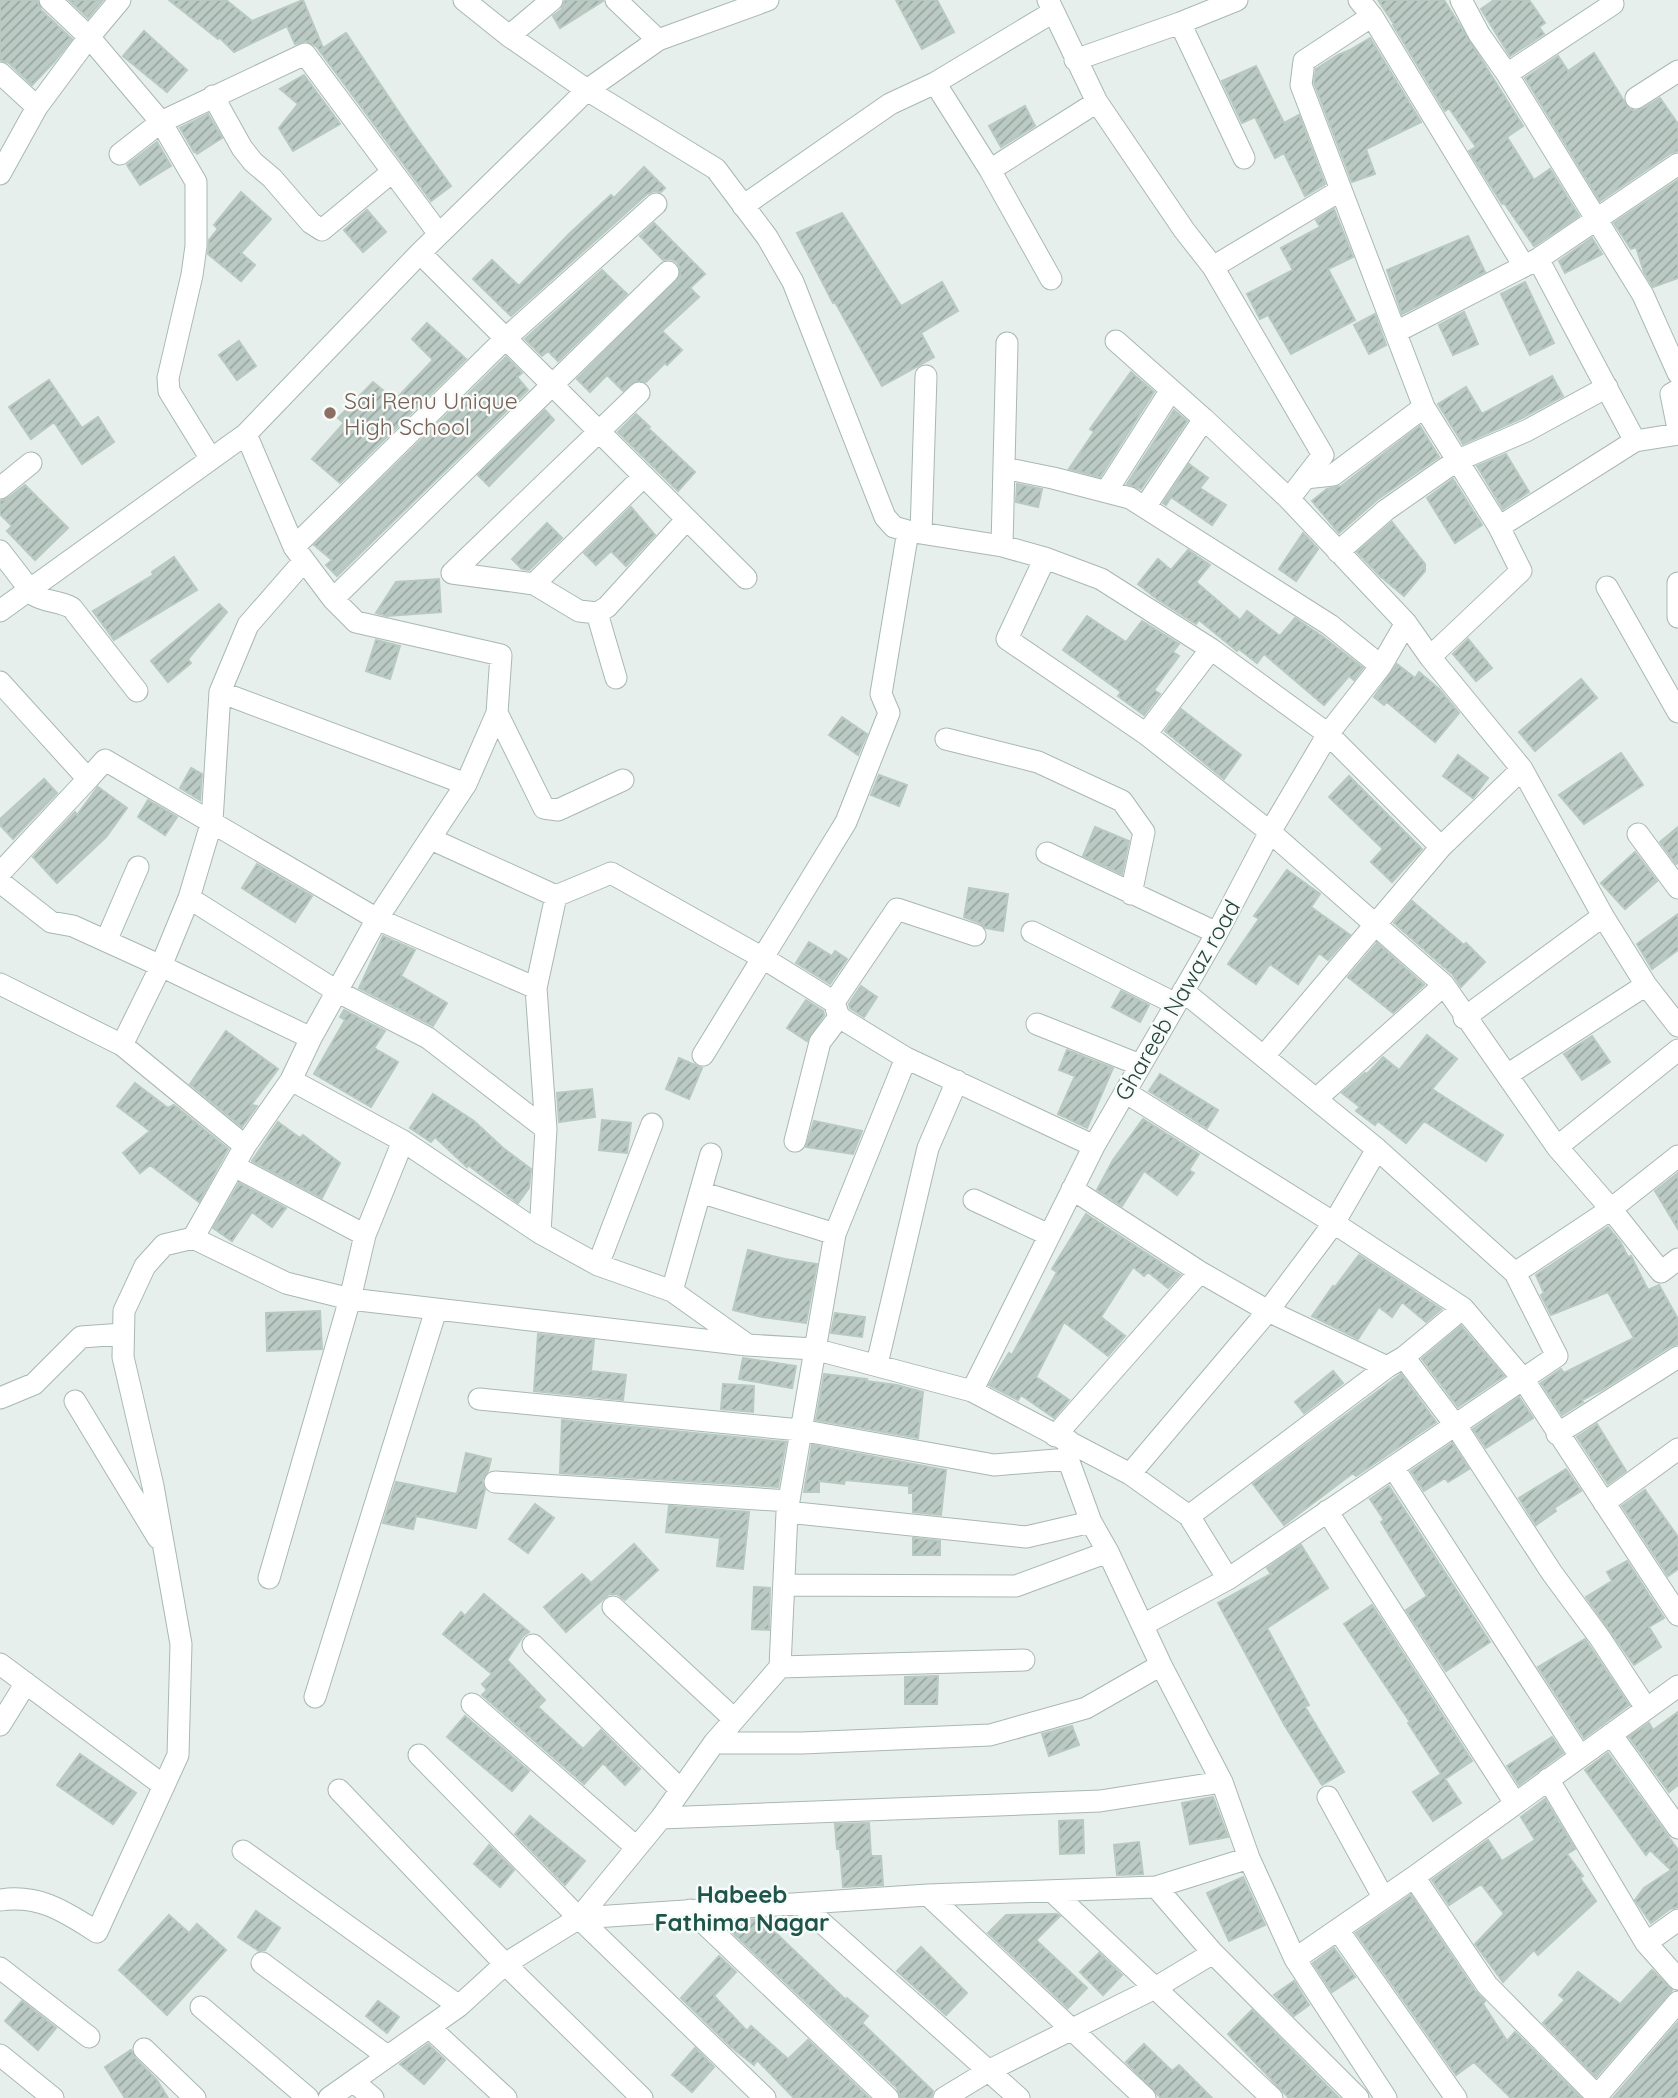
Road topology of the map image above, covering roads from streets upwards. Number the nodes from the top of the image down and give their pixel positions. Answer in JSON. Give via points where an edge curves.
{"nodes":[{"id":1,"x":50,"y":0,"type":"edge"},
{"id":2,"x":120,"y":0,"type":"edge"},
{"id":3,"x":464,"y":0,"type":"edge"},
{"id":4,"x":552,"y":0,"type":"edge"},
{"id":5,"x":616,"y":0,"type":"edge"},
{"id":6,"x":768,"y":0,"type":"edge"},
{"id":7,"x":1237,"y":0,"type":"edge"},
{"id":8,"x":1461,"y":0,"type":"edge"},
{"id":9,"x":1614,"y":4,"type":"dead end"},
{"id":10,"x":1050,"y":6,"type":"edge"},
{"id":11,"x":1365,"y":8,"type":"edge"},
{"id":12,"x":1180,"y":23,"type":"junction"},
{"id":13,"x":509,"y":36,"type":"junction"},
{"id":14,"x":89,"y":37,"type":"junction"},
{"id":15,"x":658,"y":40,"type":"junction"},
{"id":16,"x":1075,"y":60,"type":"junction"},
{"id":17,"x":1678,"y":71,"type":"edge"},
{"id":18,"x":0,"y":73,"type":"edge"},
{"id":19,"x":1507,"y":74,"type":"junction"},
{"id":20,"x":935,"y":83,"type":"junction"},
{"id":21,"x":587,"y":90,"type":"junction"},
{"id":22,"x":212,"y":96,"type":"junction"},
{"id":23,"x":1636,"y":97,"type":"dead end"},
{"id":24,"x":1097,"y":102,"type":"junction"},
{"id":25,"x":37,"y":107,"type":"junction"},
{"id":26,"x":161,"y":121,"type":"junction"},
{"id":27,"x":120,"y":154,"type":"dead end"},
{"id":28,"x":1244,"y":158,"type":"dead end"},
{"id":29,"x":1678,"y":164,"type":"edge"},
{"id":30,"x":990,"y":170,"type":"junction"},
{"id":31,"x":392,"y":172,"type":"junction"},
{"id":32,"x":0,"y":174,"type":"edge"},
{"id":33,"x":1341,"y":190,"type":"junction"},
{"id":34,"x":656,"y":204,"type":"dead end"},
{"id":35,"x":743,"y":206,"type":"junction"},
{"id":36,"x":1596,"y":220,"type":"junction"},
{"id":37,"x":439,"y":234,"type":"junction"},
{"id":38,"x":420,"y":253,"type":"junction"},
{"id":39,"x":1531,"y":262,"type":"junction"},
{"id":40,"x":1213,"y":267,"type":"junction"},
{"id":41,"x":668,"y":272,"type":"dead end"},
{"id":42,"x":1051,"y":279,"type":"dead end"},
{"id":43,"x":1396,"y":332,"type":"junction"},
{"id":44,"x":505,"y":339,"type":"junction"},
{"id":45,"x":1116,"y":341,"type":"dead end"},
{"id":46,"x":1007,"y":343,"type":"dead end"},
{"id":47,"x":1678,"y":373,"type":"edge"},
{"id":48,"x":926,"y":376,"type":"dead end"},
{"id":49,"x":551,"y":384,"type":"junction"},
{"id":50,"x":1606,"y":387,"type":"junction"},
{"id":51,"x":1171,"y":390,"type":"junction"},
{"id":52,"x":1678,"y":390,"type":"edge"},
{"id":53,"x":639,"y":393,"type":"dead end"},
{"id":54,"x":1424,"y":407,"type":"junction"},
{"id":55,"x":1204,"y":419,"type":"junction"},
{"id":56,"x":599,"y":431,"type":"junction"},
{"id":57,"x":1678,"y":431,"type":"edge"},
{"id":58,"x":246,"y":434,"type":"junction"},
{"id":59,"x":1635,"y":441,"type":"junction"},
{"id":60,"x":211,"y":459,"type":"junction"},
{"id":61,"x":1457,"y":461,"type":"junction"},
{"id":62,"x":31,"y":463,"type":"dead end"},
{"id":63,"x":1004,"y":468,"type":"junction"},
{"id":64,"x":644,"y":477,"type":"junction"},
{"id":65,"x":1305,"y":478,"type":"junction"},
{"id":66,"x":0,"y":488,"type":"edge"},
{"id":67,"x":1106,"y":492,"type":"junction"},
{"id":68,"x":1289,"y":499,"type":"junction"},
{"id":69,"x":1144,"y":507,"type":"junction"},
{"id":70,"x":687,"y":519,"type":"junction"},
{"id":71,"x":1499,"y":527,"type":"junction"},
{"id":72,"x":914,"y":532,"type":"junction"},
{"id":73,"x":1002,"y":546,"type":"junction"},
{"id":74,"x":0,"y":551,"type":"edge"},
{"id":75,"x":1338,"y":552,"type":"junction"},
{"id":76,"x":299,"y":555,"type":"junction"},
{"id":77,"x":1045,"y":558,"type":"junction"},
{"id":78,"x":746,"y":578,"type":"dead end"},
{"id":79,"x":1678,"y":583,"type":"edge"},
{"id":80,"x":534,"y":584,"type":"junction"},
{"id":81,"x":1607,"y":587,"type":"dead end"},
{"id":82,"x":28,"y":588,"type":"junction"},
{"id":83,"x":332,"y":599,"type":"junction"},
{"id":84,"x":0,"y":611,"type":"edge"},
{"id":85,"x":597,"y":613,"type":"junction"},
{"id":86,"x":1678,"y":617,"type":"edge"},
{"id":87,"x":1406,"y":624,"type":"junction"},
{"id":88,"x":1211,"y":649,"type":"junction"},
{"id":89,"x":1430,"y":657,"type":"junction"},
{"id":90,"x":1381,"y":666,"type":"junction"},
{"id":91,"x":616,"y":678,"type":"dead end"},
{"id":92,"x":0,"y":681,"type":"edge"},
{"id":93,"x":137,"y":691,"type":"dead end"},
{"id":94,"x":220,"y":692,"type":"junction"},
{"id":95,"x":1678,"y":712,"type":"edge"},
{"id":96,"x":497,"y":713,"type":"junction"},
{"id":97,"x":1146,"y":734,"type":"junction"},
{"id":98,"x":1328,"y":734,"type":"junction"},
{"id":99,"x":946,"y":739,"type":"dead end"},
{"id":100,"x":1522,"y":769,"type":"junction"},
{"id":101,"x":88,"y":779,"type":"junction"},
{"id":102,"x":623,"y":780,"type":"dead end"},
{"id":103,"x":466,"y":784,"type":"junction"},
{"id":104,"x":212,"y":821,"type":"junction"},
{"id":105,"x":1270,"y":832,"type":"junction"},
{"id":106,"x":1638,"y":834,"type":"dead end"},
{"id":107,"x":431,"y":839,"type":"junction"},
{"id":108,"x":1441,"y":847,"type":"junction"},
{"id":109,"x":1047,"y":853,"type":"dead end"},
{"id":110,"x":138,"y":867,"type":"dead end"},
{"id":111,"x":0,"y":873,"type":"edge"},
{"id":112,"x":0,"y":882,"type":"edge"},
{"id":113,"x":1678,"y":888,"type":"edge"},
{"id":114,"x":1132,"y":894,"type":"junction"},
{"id":115,"x":556,"y":896,"type":"junction"},
{"id":116,"x":189,"y":898,"type":"junction"},
{"id":117,"x":1603,"y":916,"type":"junction"},
{"id":118,"x":377,"y":919,"type":"junction"},
{"id":119,"x":1374,"y":923,"type":"junction"},
{"id":120,"x":1032,"y":932,"type":"dead end"},
{"id":121,"x":1217,"y":933,"type":"junction"},
{"id":122,"x":975,"y":935,"type":"dead end"},
{"id":123,"x":106,"y":942,"type":"junction"},
{"id":124,"x":763,"y":958,"type":"junction"},
{"id":125,"x":161,"y":966,"type":"junction"},
{"id":126,"x":0,"y":984,"type":"edge"},
{"id":127,"x":1444,"y":985,"type":"junction"},
{"id":128,"x":1646,"y":985,"type":"junction"},
{"id":129,"x":536,"y":988,"type":"junction"},
{"id":130,"x":338,"y":992,"type":"junction"},
{"id":131,"x":1179,"y":998,"type":"junction"},
{"id":132,"x":836,"y":1010,"type":"junction"},
{"id":133,"x":1464,"y":1018,"type":"junction"},
{"id":134,"x":1037,"y":1024,"type":"dead end"},
{"id":135,"x":1678,"y":1026,"type":"edge"},
{"id":136,"x":311,"y":1038,"type":"junction"},
{"id":137,"x":122,"y":1045,"type":"junction"},
{"id":138,"x":1678,"y":1050,"type":"edge"},
{"id":139,"x":703,"y":1055,"type":"dead end"},
{"id":140,"x":1264,"y":1056,"type":"junction"},
{"id":141,"x":906,"y":1058,"type":"junction"},
{"id":142,"x":1140,"y":1065,"type":"junction"},
{"id":143,"x":1507,"y":1075,"type":"junction"},
{"id":144,"x":291,"y":1080,"type":"junction"},
{"id":145,"x":957,"y":1082,"type":"junction"},
{"id":146,"x":1125,"y":1092,"type":"junction"},
{"id":147,"x":1317,"y":1099,"type":"junction"},
{"id":148,"x":652,"y":1124,"type":"dead end"},
{"id":149,"x":546,"y":1129,"type":"junction"},
{"id":150,"x":403,"y":1141,"type":"junction"},
{"id":151,"x":795,"y":1141,"type":"dead end"},
{"id":152,"x":245,"y":1146,"type":"junction"},
{"id":153,"x":1094,"y":1146,"type":"junction"},
{"id":154,"x":1557,"y":1147,"type":"junction"},
{"id":155,"x":1377,"y":1149,"type":"junction"},
{"id":156,"x":711,"y":1154,"type":"dead end"},
{"id":157,"x":1678,"y":1156,"type":"edge"},
{"id":158,"x":233,"y":1166,"type":"junction"},
{"id":159,"x":1072,"y":1189,"type":"junction"},
{"id":160,"x":700,"y":1192,"type":"junction"},
{"id":161,"x":974,"y":1200,"type":"dead end"},
{"id":162,"x":1611,"y":1209,"type":"junction"},
{"id":163,"x":1334,"y":1223,"type":"junction"},
{"id":164,"x":540,"y":1233,"type":"junction"},
{"id":165,"x":835,"y":1234,"type":"junction"},
{"id":166,"x":365,"y":1235,"type":"junction"},
{"id":167,"x":1049,"y":1235,"type":"junction"},
{"id":168,"x":193,"y":1238,"type":"junction"},
{"id":169,"x":1678,"y":1259,"type":"edge"},
{"id":170,"x":598,"y":1265,"type":"junction"},
{"id":171,"x":1200,"y":1272,"type":"junction"},
{"id":172,"x":1515,"y":1273,"type":"junction"},
{"id":173,"x":672,"y":1291,"type":"junction"},
{"id":174,"x":349,"y":1299,"type":"junction"},
{"id":175,"x":1464,"y":1308,"type":"junction"},
{"id":176,"x":436,"y":1310,"type":"junction"},
{"id":177,"x":1268,"y":1311,"type":"junction"},
{"id":178,"x":124,"y":1334,"type":"junction"},
{"id":179,"x":747,"y":1345,"type":"junction"},
{"id":180,"x":814,"y":1349,"type":"junction"},
{"id":181,"x":1678,"y":1357,"type":"edge"},
{"id":182,"x":1395,"y":1362,"type":"junction"},
{"id":183,"x":877,"y":1364,"type":"junction"},
{"id":184,"x":1523,"y":1379,"type":"junction"},
{"id":185,"x":972,"y":1391,"type":"junction"},
{"id":186,"x":0,"y":1398,"type":"edge"},
{"id":187,"x":479,"y":1399,"type":"dead end"},
{"id":188,"x":75,"y":1401,"type":"dead end"},
{"id":189,"x":1455,"y":1425,"type":"junction"},
{"id":190,"x":800,"y":1430,"type":"junction"},
{"id":191,"x":1557,"y":1434,"type":"junction"},
{"id":192,"x":1064,"y":1445,"type":"junction"},
{"id":193,"x":1678,"y":1449,"type":"edge"},
{"id":194,"x":1393,"y":1467,"type":"junction"},
{"id":195,"x":1130,"y":1474,"type":"junction"},
{"id":196,"x":495,"y":1482,"type":"dead end"},
{"id":197,"x":1604,"y":1503,"type":"junction"},
{"id":198,"x":788,"y":1506,"type":"junction"},
{"id":199,"x":1327,"y":1511,"type":"junction"},
{"id":200,"x":1189,"y":1516,"type":"junction"},
{"id":201,"x":1090,"y":1521,"type":"junction"},
{"id":202,"x":164,"y":1546,"type":"junction"},
{"id":203,"x":1108,"y":1552,"type":"junction"},
{"id":204,"x":269,"y":1578,"type":"dead end"},
{"id":205,"x":1228,"y":1578,"type":"junction"},
{"id":206,"x":785,"y":1585,"type":"junction"},
{"id":207,"x":613,"y":1607,"type":"dead end"},
{"id":208,"x":1678,"y":1615,"type":"edge"},
{"id":209,"x":1143,"y":1625,"type":"junction"},
{"id":210,"x":533,"y":1645,"type":"dead end"},
{"id":211,"x":1024,"y":1660,"type":"dead end"},
{"id":212,"x":0,"y":1664,"type":"edge"},
{"id":213,"x":1161,"y":1665,"type":"junction"},
{"id":214,"x":780,"y":1667,"type":"junction"},
{"id":215,"x":26,"y":1684,"type":"junction"},
{"id":216,"x":1676,"y":1692,"type":"edge"},
{"id":217,"x":315,"y":1697,"type":"dead end"},
{"id":218,"x":472,"y":1704,"type":"dead end"},
{"id":219,"x":1646,"y":1708,"type":"junction"},
{"id":220,"x":734,"y":1719,"type":"junction"},
{"id":221,"x":0,"y":1725,"type":"edge"},
{"id":222,"x":1611,"y":1734,"type":"junction"},
{"id":223,"x":714,"y":1743,"type":"junction"},
{"id":224,"x":419,"y":1755,"type":"dead end"},
{"id":225,"x":1580,"y":1756,"type":"junction"},
{"id":226,"x":1548,"y":1779,"type":"junction"},
{"id":227,"x":1222,"y":1782,"type":"junction"},
{"id":228,"x":164,"y":1786,"type":"junction"},
{"id":229,"x":339,"y":1790,"type":"dead end"},
{"id":230,"x":681,"y":1790,"type":"junction"},
{"id":231,"x":1328,"y":1797,"type":"dead end"},
{"id":232,"x":1515,"y":1803,"type":"junction"},
{"id":233,"x":661,"y":1818,"type":"junction"},
{"id":234,"x":1678,"y":1828,"type":"edge"},
{"id":235,"x":636,"y":1847,"type":"junction"},
{"id":236,"x":243,"y":1852,"type":"dead end"},
{"id":237,"x":1248,"y":1858,"type":"junction"},
{"id":238,"x":1414,"y":1877,"type":"junction"},
{"id":239,"x":1156,"y":1887,"type":"junction"},
{"id":240,"x":1054,"y":1893,"type":"junction"},
{"id":241,"x":928,"y":1895,"type":"junction"},
{"id":242,"x":1383,"y":1897,"type":"junction"},
{"id":243,"x":0,"y":1900,"type":"edge"},
{"id":244,"x":802,"y":1905,"type":"junction"},
{"id":245,"x":690,"y":1910,"type":"junction"},
{"id":246,"x":579,"y":1918,"type":"junction"},
{"id":247,"x":1678,"y":1920,"type":"edge"},
{"id":248,"x":1338,"y":1930,"type":"junction"},
{"id":249,"x":1646,"y":1943,"type":"junction"},
{"id":250,"x":1213,"y":1953,"type":"junction"},
{"id":251,"x":1295,"y":1959,"type":"junction"},
{"id":252,"x":262,"y":1963,"type":"dead end"},
{"id":253,"x":505,"y":1964,"type":"junction"},
{"id":254,"x":0,"y":1968,"type":"edge"},
{"id":255,"x":1678,"y":1979,"type":"edge"},
{"id":256,"x":1155,"y":1989,"type":"junction"},
{"id":257,"x":1678,"y":2002,"type":"edge"},
{"id":258,"x":458,"y":2006,"type":"junction"},
{"id":259,"x":201,"y":2007,"type":"dead end"},
{"id":260,"x":429,"y":2028,"type":"junction"},
{"id":261,"x":1072,"y":2030,"type":"junction"},
{"id":262,"x":89,"y":2037,"type":"dead end"},
{"id":263,"x":144,"y":2049,"type":"dead end"},
{"id":264,"x":0,"y":2054,"type":"edge"},
{"id":265,"x":387,"y":2056,"type":"junction"},
{"id":266,"x":990,"y":2070,"type":"junction"},
{"id":267,"x":354,"y":2082,"type":"junction"},
{"id":268,"x":53,"y":2098,"type":"edge"},
{"id":269,"x":195,"y":2098,"type":"edge"},
{"id":270,"x":308,"y":2098,"type":"edge"},
{"id":271,"x":329,"y":2098,"type":"edge"},
{"id":272,"x":373,"y":2098,"type":"edge"},
{"id":273,"x":506,"y":2098,"type":"edge"},
{"id":274,"x":642,"y":2098,"type":"edge"},
{"id":275,"x":765,"y":2098,"type":"edge"},
{"id":276,"x":888,"y":2098,"type":"edge"},
{"id":277,"x":944,"y":2098,"type":"edge"},
{"id":278,"x":1018,"y":2098,"type":"edge"},
{"id":279,"x":1145,"y":2098,"type":"edge"},
{"id":280,"x":1272,"y":2098,"type":"edge"},
{"id":281,"x":1358,"y":2098,"type":"edge"},
{"id":282,"x":1386,"y":2098,"type":"edge"},
{"id":283,"x":1456,"y":2098,"type":"edge"}],
"edges":[{"from":1,"to":14,"type":"street"},
{"from":2,"to":14,"type":"street"},
{"from":3,"to":13,"type":"street"},
{"from":4,"to":13,"type":"street"},
{"from":5,"to":15,"type":"street"},
{"from":6,"to":15,"type":"street"},
{"from":7,"to":12,"type":"street"},
{"from":8,"to":19,"type":"street"},
{"from":9,"to":19,"type":"street"},
{"from":10,"to":16,"type":"street"},
{"from":10,"to":20,"type":"street"},
{"from":11,"to":33,"type":"street","via":[[1304,61],[1301,85]]},
{"from":11,"to":39,"type":"street"},
{"from":12,"to":16,"type":"street"},
{"from":12,"to":28,"type":"street"},
{"from":13,"to":21,"type":"street"},
{"from":14,"to":25,"type":"street"},
{"from":14,"to":26,"type":"street"},
{"from":15,"to":21,"type":"street"},
{"from":16,"to":24,"type":"street"},
{"from":17,"to":23,"type":"street"},
{"from":18,"to":25,"type":"street"},
{"from":19,"to":36,"type":"street"},
{"from":20,"to":30,"type":"street"},
{"from":20,"to":35,"type":"street","via":[[890,104]]},
{"from":21,"to":35,"type":"street","via":[[716,169]]},
{"from":21,"to":37,"type":"street"},
{"from":22,"to":26,"type":"street"},
{"from":22,"to":31,"type":"street","via":[[305,54]]},
{"from":22,"to":31,"type":"street","via":[[253,162],[322,230]]},
{"from":24,"to":30,"type":"street"},
{"from":24,"to":40,"type":"street"},
{"from":25,"to":32,"type":"street"},
{"from":26,"to":27,"type":"street"},
{"from":26,"to":60,"type":"street","via":[[197,182],[196,246],[169,391]]},
{"from":29,"to":36,"type":"street"},
{"from":30,"to":42,"type":"street"},
{"from":31,"to":37,"type":"street"},
{"from":33,"to":40,"type":"street"},
{"from":33,"to":43,"type":"street"},
{"from":34,"to":44,"type":"street"},
{"from":35,"to":72,"type":"street","via":[[793,282],[885,517],[894,527]]},
{"from":36,"to":39,"type":"street"},
{"from":36,"to":47,"type":"street","via":[[1643,295]]},
{"from":37,"to":38,"type":"street"},
{"from":38,"to":44,"type":"street"},
{"from":38,"to":58,"type":"street"},
{"from":39,"to":43,"type":"street"},
{"from":39,"to":50,"type":"street"},
{"from":40,"to":65,"type":"street","via":[[1323,455]]},
{"from":41,"to":49,"type":"street"},
{"from":43,"to":54,"type":"street"},
{"from":44,"to":49,"type":"street"},
{"from":44,"to":76,"type":"street"},
{"from":45,"to":51,"type":"street"},
{"from":46,"to":63,"type":"street"},
{"from":48,"to":72,"type":"street"},
{"from":49,"to":56,"type":"street"},
{"from":49,"to":83,"type":"street"},
{"from":50,"to":59,"type":"street"},
{"from":50,"to":61,"type":"street","via":[[1526,431]]},
{"from":51,"to":55,"type":"street"},
{"from":51,"to":67,"type":"street"},
{"from":52,"to":57,"type":"street","via":[[1671,394]]},
{"from":53,"to":56,"type":"street"},
{"from":54,"to":61,"type":"street"},
{"from":54,"to":65,"type":"street","via":[[1333,475]]},
{"from":55,"to":68,"type":"street"},
{"from":55,"to":69,"type":"street"},
{"from":56,"to":64,"type":"street"},
{"from":56,"to":80,"type":"street","via":[[452,573]]},
{"from":57,"to":59,"type":"street"},
{"from":58,"to":60,"type":"street"},
{"from":58,"to":76,"type":"street"},
{"from":59,"to":71,"type":"street"},
{"from":60,"to":82,"type":"street"},
{"from":61,"to":71,"type":"street"},
{"from":61,"to":75,"type":"street","via":[[1386,510]]},
{"from":62,"to":66,"type":"street"},
{"from":63,"to":67,"type":"street"},
{"from":63,"to":73,"type":"street"},
{"from":64,"to":70,"type":"street"},
{"from":64,"to":80,"type":"street"},
{"from":65,"to":68,"type":"street"},
{"from":67,"to":69,"type":"street"},
{"from":68,"to":75,"type":"street"},
{"from":69,"to":90,"type":"street","via":[[1330,625]]},
{"from":70,"to":78,"type":"street"},
{"from":70,"to":85,"type":"street"},
{"from":71,"to":89,"type":"street","via":[[1521,571]]},
{"from":72,"to":73,"type":"street"},
{"from":72,"to":124,"type":"street","via":[[881,694],[889,713],[846,822]]},
{"from":73,"to":77,"type":"street"},
{"from":74,"to":82,"type":"street"},
{"from":75,"to":87,"type":"street"},
{"from":76,"to":83,"type":"street"},
{"from":76,"to":94,"type":"street","via":[[248,625]]},
{"from":77,"to":88,"type":"street","via":[[1101,579]]},
{"from":77,"to":97,"type":"street","via":[[1007,639]]},
{"from":79,"to":86,"type":"street"},
{"from":80,"to":85,"type":"street","via":[[579,611]]},
{"from":81,"to":95,"type":"street"},
{"from":82,"to":84,"type":"street"},
{"from":82,"to":93,"type":"street","via":[[40,599],[72,608]]},
{"from":83,"to":96,"type":"street","via":[[356,622],[501,655]]},
{"from":85,"to":91,"type":"street"},
{"from":87,"to":89,"type":"street"},
{"from":87,"to":90,"type":"street","name":"Ghareeb Nawaz road"},
{"from":88,"to":97,"type":"street"},
{"from":88,"to":98,"type":"street"},
{"from":89,"to":100,"type":"street"},
{"from":90,"to":98,"type":"street","name":"Ghareeb Nawaz road"},
{"from":92,"to":101,"type":"street"},
{"from":94,"to":103,"type":"street"},
{"from":94,"to":104,"type":"street"},
{"from":96,"to":102,"type":"street","via":[[544,808],[558,810]]},
{"from":96,"to":103,"type":"street"},
{"from":97,"to":105,"type":"street"},
{"from":98,"to":105,"type":"street","name":"Ghareeb Nawaz road"},
{"from":98,"to":108,"type":"street"},
{"from":99,"to":114,"type":"street","via":[[1038,762],[1122,801],[1144,832]]},
{"from":100,"to":108,"type":"street"},
{"from":100,"to":117,"type":"street"},
{"from":101,"to":104,"type":"street","via":[[105,760]]},
{"from":101,"to":111,"type":"street"},
{"from":103,"to":107,"type":"street"},
{"from":104,"to":116,"type":"street"},
{"from":104,"to":118,"type":"street"},
{"from":105,"to":119,"type":"street"},
{"from":105,"to":121,"type":"street","name":"Ghareeb Nawaz road"},
{"from":106,"to":113,"type":"street"},
{"from":107,"to":115,"type":"street"},
{"from":107,"to":118,"type":"street"},
{"from":108,"to":119,"type":"street"},
{"from":109,"to":114,"type":"street"},
{"from":110,"to":123,"type":"street"},
{"from":112,"to":123,"type":"street","via":[[51,922],[73,926]]},
{"from":114,"to":121,"type":"street"},
{"from":115,"to":124,"type":"street","via":[[611,873]]},
{"from":115,"to":129,"type":"street"},
{"from":116,"to":125,"type":"street"},
{"from":116,"to":130,"type":"street"},
{"from":117,"to":128,"type":"street"},
{"from":117,"to":133,"type":"street"},
{"from":118,"to":129,"type":"street"},
{"from":118,"to":130,"type":"street"},
{"from":119,"to":127,"type":"street"},
{"from":119,"to":140,"type":"street"},
{"from":120,"to":131,"type":"street"},
{"from":121,"to":131,"type":"street","name":"Ghareeb Nawaz road"},
{"from":122,"to":132,"type":"street","via":[[897,909]]},
{"from":123,"to":125,"type":"street"},
{"from":124,"to":132,"type":"street"},
{"from":124,"to":139,"type":"street"},
{"from":125,"to":136,"type":"street"},
{"from":125,"to":137,"type":"street"},
{"from":126,"to":137,"type":"street"},
{"from":127,"to":133,"type":"street"},
{"from":127,"to":147,"type":"street"},
{"from":128,"to":135,"type":"street"},
{"from":128,"to":143,"type":"street"},
{"from":129,"to":149,"type":"street"},
{"from":130,"to":136,"type":"street"},
{"from":130,"to":149,"type":"street","via":[[428,1038]]},
{"from":131,"to":140,"type":"street"},
{"from":131,"to":142,"type":"street","name":"Ghareeb Nawaz road"},
{"from":132,"to":141,"type":"street"},
{"from":132,"to":151,"type":"street","via":[[820,1042]]},
{"from":133,"to":143,"type":"street"},
{"from":134,"to":142,"type":"street"},
{"from":136,"to":144,"type":"street"},
{"from":137,"to":152,"type":"street"},
{"from":138,"to":154,"type":"street"},
{"from":140,"to":147,"type":"street"},
{"from":141,"to":145,"type":"street"},
{"from":141,"to":165,"type":"street"},
{"from":142,"to":146,"type":"street","name":"Ghareeb Nawaz road"},
{"from":143,"to":154,"type":"street"},
{"from":144,"to":150,"type":"street"},
{"from":144,"to":152,"type":"street"},
{"from":145,"to":153,"type":"street"},
{"from":145,"to":183,"type":"street","via":[[928,1148]]},
{"from":146,"to":153,"type":"street","name":"Ghareeb Nawaz road"},
{"from":146,"to":163,"type":"street"},
{"from":147,"to":155,"type":"street"},
{"from":148,"to":170,"type":"street"},
{"from":149,"to":164,"type":"street"},
{"from":150,"to":164,"type":"street"},
{"from":150,"to":166,"type":"street"},
{"from":152,"to":158,"type":"street"},
{"from":153,"to":159,"type":"street","name":"Ghareeb Nawaz road"},
{"from":154,"to":162,"type":"street"},
{"from":155,"to":163,"type":"street"},
{"from":155,"to":172,"type":"street"},
{"from":156,"to":160,"type":"street"},
{"from":157,"to":162,"type":"street"},
{"from":158,"to":166,"type":"street"},
{"from":158,"to":168,"type":"street"},
{"from":159,"to":167,"type":"street","name":"Ghareeb Nawaz road"},
{"from":159,"to":171,"type":"street"},
{"from":160,"to":165,"type":"street"},
{"from":160,"to":173,"type":"street"},
{"from":161,"to":167,"type":"street"},
{"from":162,"to":169,"type":"street","via":[[1661,1272]]},
{"from":162,"to":172,"type":"street"},
{"from":163,"to":175,"type":"street"},
{"from":163,"to":177,"type":"street"},
{"from":164,"to":170,"type":"street"},
{"from":165,"to":180,"type":"street"},
{"from":166,"to":174,"type":"street"},
{"from":167,"to":185,"type":"street","name":"Ghareeb Nawaz road"},
{"from":168,"to":174,"type":"street","via":[[286,1283]]},
{"from":168,"to":178,"type":"street","via":[[164,1245],[145,1266],[124,1311]]},
{"from":170,"to":173,"type":"street"},
{"from":171,"to":177,"type":"street"},
{"from":171,"to":192,"type":"street"},
{"from":172,"to":184,"type":"street","via":[[1557,1356]]},
{"from":173,"to":179,"type":"street"},
{"from":174,"to":176,"type":"street"},
{"from":174,"to":204,"type":"street"},
{"from":175,"to":182,"type":"street"},
{"from":175,"to":184,"type":"street"},
{"from":176,"to":179,"type":"street"},
{"from":176,"to":217,"type":"street"},
{"from":177,"to":182,"type":"street"},
{"from":177,"to":195,"type":"street"},
{"from":178,"to":186,"type":"street","via":[[81,1337],[34,1384]]},
{"from":178,"to":202,"type":"street","via":[[122,1357]]},
{"from":179,"to":180,"type":"street"},
{"from":180,"to":183,"type":"street"},
{"from":180,"to":190,"type":"street"},
{"from":181,"to":191,"type":"street"},
{"from":182,"to":189,"type":"street"},
{"from":182,"to":200,"type":"street"},
{"from":183,"to":185,"type":"street"},
{"from":184,"to":189,"type":"street"},
{"from":184,"to":191,"type":"street"},
{"from":185,"to":192,"type":"street"},
{"from":187,"to":190,"type":"street"},
{"from":188,"to":202,"type":"street"},
{"from":189,"to":194,"type":"street"},
{"from":189,"to":219,"type":"street"},
{"from":190,"to":192,"type":"street","via":[[994,1465]]},
{"from":190,"to":198,"type":"street"},
{"from":191,"to":197,"type":"street"},
{"from":192,"to":195,"type":"street"},
{"from":192,"to":201,"type":"street"},
{"from":193,"to":197,"type":"street"},
{"from":194,"to":199,"type":"street"},
{"from":194,"to":225,"type":"street"},
{"from":195,"to":200,"type":"street"},
{"from":196,"to":198,"type":"street"},
{"from":197,"to":208,"type":"street"},
{"from":198,"to":201,"type":"street","via":[[1026,1537]]},
{"from":198,"to":206,"type":"street"},
{"from":199,"to":205,"type":"street"},
{"from":199,"to":232,"type":"street"},
{"from":200,"to":205,"type":"street"},
{"from":201,"to":203,"type":"street"},
{"from":202,"to":228,"type":"street","via":[[181,1644],[178,1755]]},
{"from":203,"to":206,"type":"street","via":[[1016,1586]]},
{"from":203,"to":209,"type":"street"},
{"from":205,"to":209,"type":"street"},
{"from":206,"to":214,"type":"street"},
{"from":207,"to":220,"type":"street"},
{"from":209,"to":213,"type":"street"},
{"from":210,"to":230,"type":"street"},
{"from":211,"to":214,"type":"street"},
{"from":212,"to":215,"type":"street"},
{"from":213,"to":223,"type":"street","via":[[1086,1707],[990,1735]]},
{"from":213,"to":227,"type":"street"},
{"from":214,"to":220,"type":"street"},
{"from":215,"to":221,"type":"street"},
{"from":215,"to":228,"type":"street"},
{"from":216,"to":219,"type":"street"},
{"from":218,"to":235,"type":"street"},
{"from":219,"to":222,"type":"street"},
{"from":220,"to":223,"type":"street"},
{"from":222,"to":225,"type":"street"},
{"from":222,"to":234,"type":"street"},
{"from":223,"to":230,"type":"street"},
{"from":224,"to":246,"type":"street"},
{"from":225,"to":226,"type":"street"},
{"from":226,"to":232,"type":"street"},
{"from":226,"to":249,"type":"street"},
{"from":227,"to":233,"type":"street","via":[[1100,1801]]},
{"from":227,"to":237,"type":"street"},
{"from":228,"to":243,"type":"street","via":[[97,1932],[56,1906],[17,1897]]},
{"from":229,"to":253,"type":"street"},
{"from":230,"to":233,"type":"street"},
{"from":231,"to":242,"type":"street"},
{"from":232,"to":238,"type":"street"},
{"from":233,"to":235,"type":"street"},
{"from":235,"to":246,"type":"street"},
{"from":236,"to":258,"type":"street"},
{"from":237,"to":239,"type":"street"},
{"from":237,"to":251,"type":"street"},
{"from":238,"to":242,"type":"street"},
{"from":238,"to":257,"type":"street","via":[[1487,1985],[1597,2096]]},
{"from":239,"to":240,"type":"street"},
{"from":239,"to":250,"type":"street"},
{"from":240,"to":241,"type":"street"},
{"from":240,"to":256,"type":"street"},
{"from":241,"to":244,"type":"street"},
{"from":241,"to":261,"type":"street"},
{"from":242,"to":248,"type":"street"},
{"from":244,"to":245,"type":"street"},
{"from":244,"to":266,"type":"street"},
{"from":245,"to":246,"type":"street"},
{"from":245,"to":276,"type":"street"},
{"from":246,"to":253,"type":"street"},
{"from":246,"to":275,"type":"street"},
{"from":247,"to":249,"type":"street"},
{"from":248,"to":251,"type":"street"},
{"from":248,"to":283,"type":"street"},
{"from":249,"to":255,"type":"street"},
{"from":250,"to":256,"type":"street"},
{"from":250,"to":281,"type":"street"},
{"from":251,"to":282,"type":"street"},
{"from":252,"to":265,"type":"street"},
{"from":253,"to":258,"type":"street"},
{"from":253,"to":274,"type":"street"},
{"from":254,"to":262,"type":"street"},
{"from":256,"to":261,"type":"street"},
{"from":256,"to":280,"type":"street"},
{"from":258,"to":260,"type":"street"},
{"from":259,"to":270,"type":"street"},
{"from":260,"to":265,"type":"street"},
{"from":260,"to":273,"type":"street"},
{"from":261,"to":266,"type":"street"},
{"from":261,"to":279,"type":"street"},
{"from":263,"to":269,"type":"street"},
{"from":264,"to":268,"type":"street"},
{"from":265,"to":267,"type":"street"},
{"from":266,"to":277,"type":"street"},
{"from":266,"to":278,"type":"street"},
{"from":267,"to":271,"type":"street"},
{"from":267,"to":272,"type":"street"}]}
